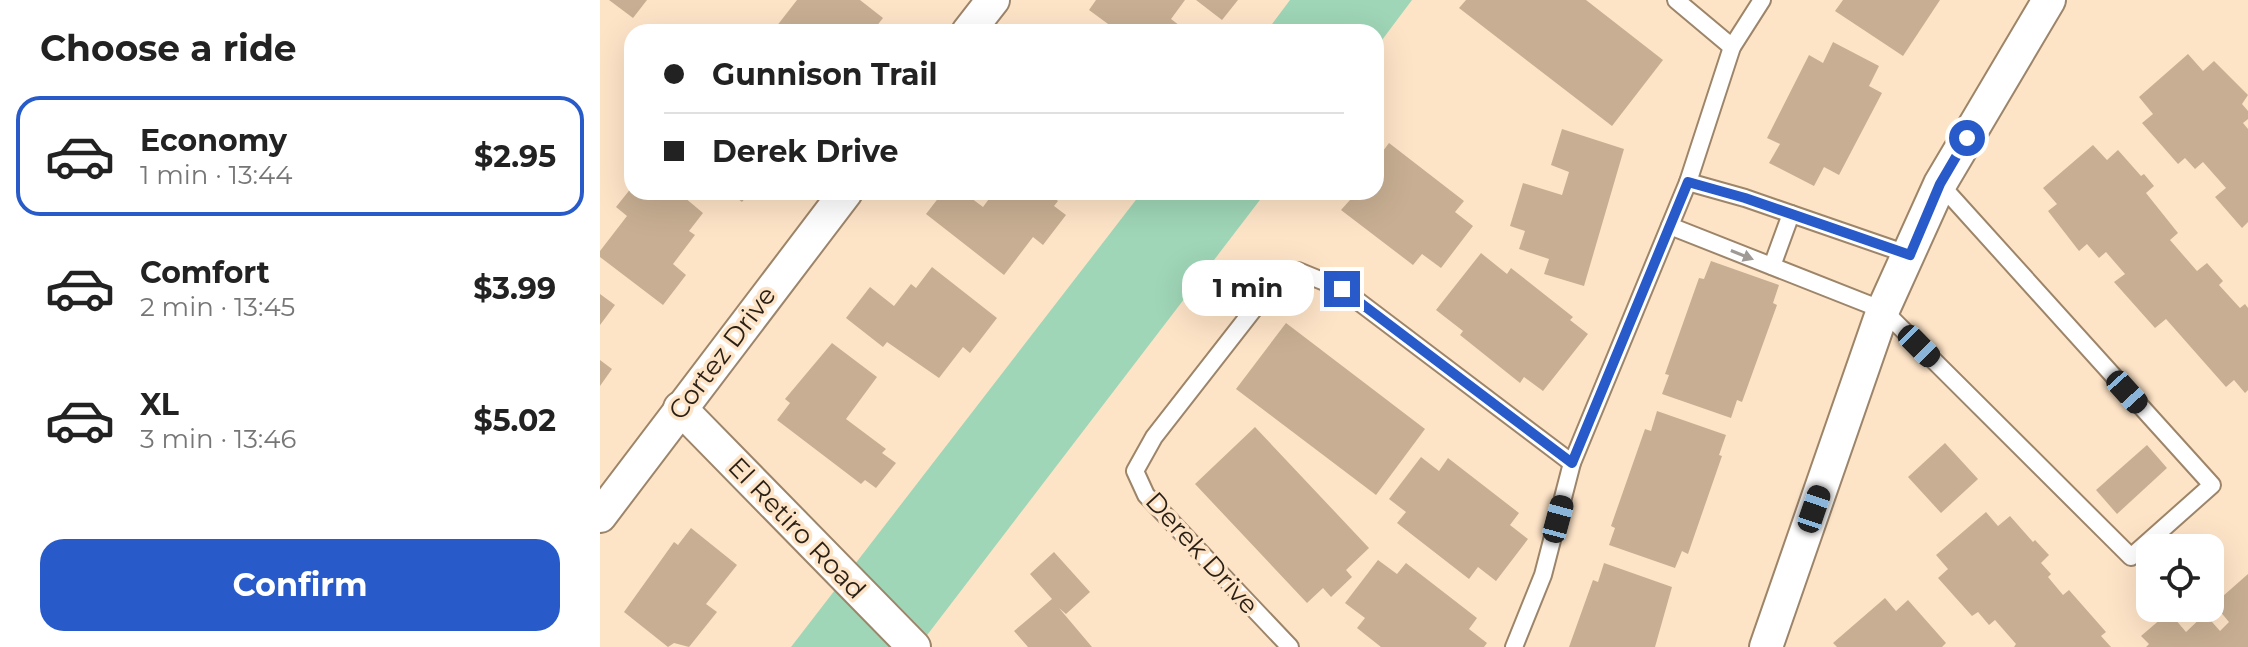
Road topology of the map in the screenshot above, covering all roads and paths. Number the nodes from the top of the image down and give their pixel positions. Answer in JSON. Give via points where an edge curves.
{"nodes":[{"id":1,"x":993,"y":0,"type":"edge"},
{"id":2,"x":1676,"y":0,"type":"edge"},
{"id":3,"x":1762,"y":0,"type":"edge"},
{"id":4,"x":2049,"y":0,"type":"edge"},
{"id":5,"x":974,"y":24,"type":"edge"},
{"id":6,"x":1732,"y":47,"type":"junction"},
{"id":7,"x":1688,"y":182,"type":"junction"},
{"id":8,"x":1940,"y":184,"type":"junction"},
{"id":9,"x":840,"y":200,"type":"edge"},
{"id":10,"x":1791,"y":214,"type":"junction"},
{"id":11,"x":1670,"y":226,"type":"junction"},
{"id":12,"x":1910,"y":255,"type":"junction"},
{"id":13,"x":1772,"y":266,"type":"junction"},
{"id":14,"x":1883,"y":310,"type":"junction"},
{"id":15,"x":680,"y":408,"type":"junction"},
{"id":16,"x":1572,"y":463,"type":"junction"},
{"id":17,"x":600,"y":516,"type":"edge"},
{"id":18,"x":914,"y":647,"type":"edge"},
{"id":19,"x":1290,"y":647,"type":"edge"},
{"id":20,"x":1514,"y":647,"type":"edge"},
{"id":21,"x":1766,"y":647,"type":"edge"}],
"edges":[{"from":1,"to":5,"type":"street"},
{"from":2,"to":6,"type":"lane"},
{"from":3,"to":6,"type":"lane"},
{"from":4,"to":8,"type":"street"},
{"from":6,"to":7,"type":"lane"},
{"from":7,"to":10,"type":"lane"},
{"from":7,"to":11,"type":"lane"},
{"from":8,"to":12,"type":"street"},
{"from":8,"to":14,"type":"lane","via":[[2212,485],[2131,557]]},
{"from":9,"to":15,"type":"street","name":"Cortez Drive"},
{"from":10,"to":12,"type":"lane"},
{"from":10,"to":13,"type":"lane"},
{"from":11,"to":13,"type":"lane","one_way":true},
{"from":11,"to":16,"type":"lane"},
{"from":12,"to":14,"type":"street"},
{"from":13,"to":14,"type":"lane"},
{"from":14,"to":21,"type":"street"},
{"from":15,"to":17,"type":"street","name":"Cortez Drive"},
{"from":15,"to":18,"type":"street","name":"El Retiro Road"},
{"from":16,"to":19,"type":"lane","name":"Derek Drive","via":[[1342,289],[1298,271],[1275,282],[1154,437],[1135,471],[1146,495]]},
{"from":16,"to":20,"type":"lane","via":[[1543,575]]}]}
